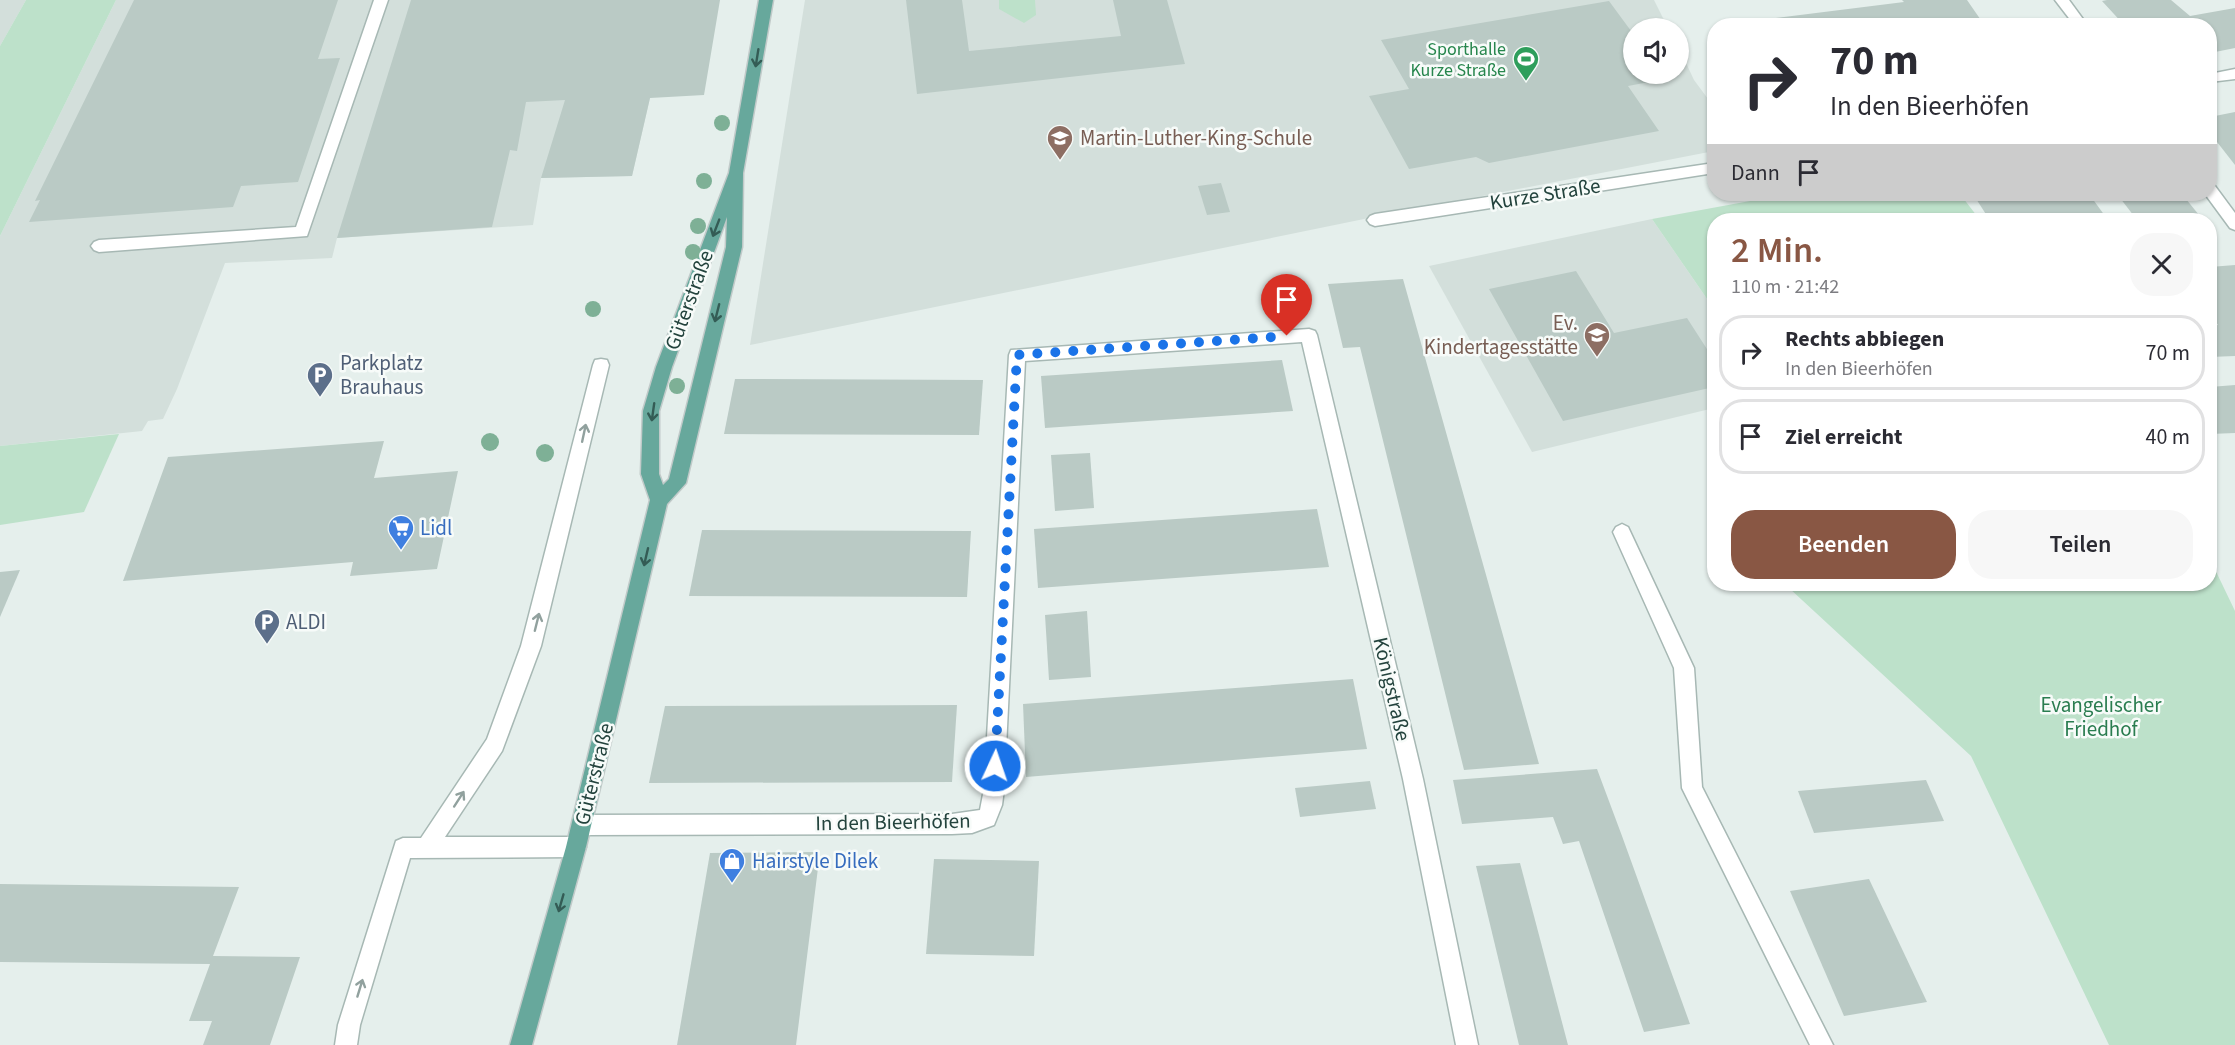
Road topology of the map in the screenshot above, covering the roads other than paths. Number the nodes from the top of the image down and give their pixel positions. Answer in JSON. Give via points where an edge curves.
{"nodes":[{"id":1,"x":381,"y":0,"type":"edge"},
{"id":2,"x":766,"y":0,"type":"edge"},
{"id":3,"x":2062,"y":0,"type":"edge"},
{"id":4,"x":2076,"y":18,"type":"edge"},
{"id":5,"x":2235,"y":74,"type":"edge"},
{"id":6,"x":2217,"y":77,"type":"edge"},
{"id":7,"x":1707,"y":169,"type":"edge"},
{"id":8,"x":736,"y":173,"type":"junction"},
{"id":9,"x":2217,"y":200,"type":"edge"},
{"id":10,"x":1375,"y":220,"type":"dead end"},
{"id":11,"x":2235,"y":224,"type":"edge"},
{"id":12,"x":99,"y":246,"type":"dead end"},
{"id":13,"x":1309,"y":335,"type":"joint"},
{"id":14,"x":601,"y":364,"type":"dead end"},
{"id":15,"x":659,"y":500,"type":"junction"},
{"id":16,"x":1622,"y":532,"type":"dead end"},
{"id":17,"x":582,"y":825,"type":"junction"},
{"id":18,"x":576,"y":847,"type":"junction"},
{"id":19,"x":426,"y":848,"type":"junction"},
{"id":20,"x":346,"y":1045,"type":"edge"},
{"id":21,"x":521,"y":1045,"type":"edge"},
{"id":22,"x":1467,"y":1045,"type":"edge"},
{"id":23,"x":1822,"y":1045,"type":"edge"}],
"edges":[{"from":1,"to":12,"type":"street","via":[[302,232]]},
{"from":2,"to":8,"type":"main road","name":"Güterstraße","one_way":true},
{"from":3,"to":4,"type":"street"},
{"from":5,"to":6,"type":"street"},
{"from":7,"to":10,"type":"street","name":"Kurze Straße"},
{"from":8,"to":15,"type":"main road","name":"Güterstraße","one_way":true,"via":[[734,247],[678,483]]},
{"from":8,"to":15,"type":"main road","name":"Güterstraße","one_way":true,"via":[[651,411],[650,474]]},
{"from":9,"to":11,"type":"street"},
{"from":13,"to":17,"type":"street","name":"In den Bieerhöfen","via":[[1017,355],[992,805],[987,818],[952,824]]},
{"from":13,"to":22,"type":"street","name":"Königstraße","via":[[1413,779]]},
{"from":19,"to":14,"type":"street","one_way":true,"via":[[495,744],[531,646]]},
{"from":15,"to":17,"type":"main road","name":"Güterstraße","one_way":true},
{"from":16,"to":23,"type":"street","via":[[1684,668],[1692,788]]},
{"from":17,"to":18,"type":"main road","name":"Güterstraße"},
{"from":18,"to":19,"type":"street"},
{"from":18,"to":21,"type":"main road","name":"Güterstraße","one_way":true},
{"from":20,"to":19,"type":"street","one_way":true,"via":[[403,848]]}]}
